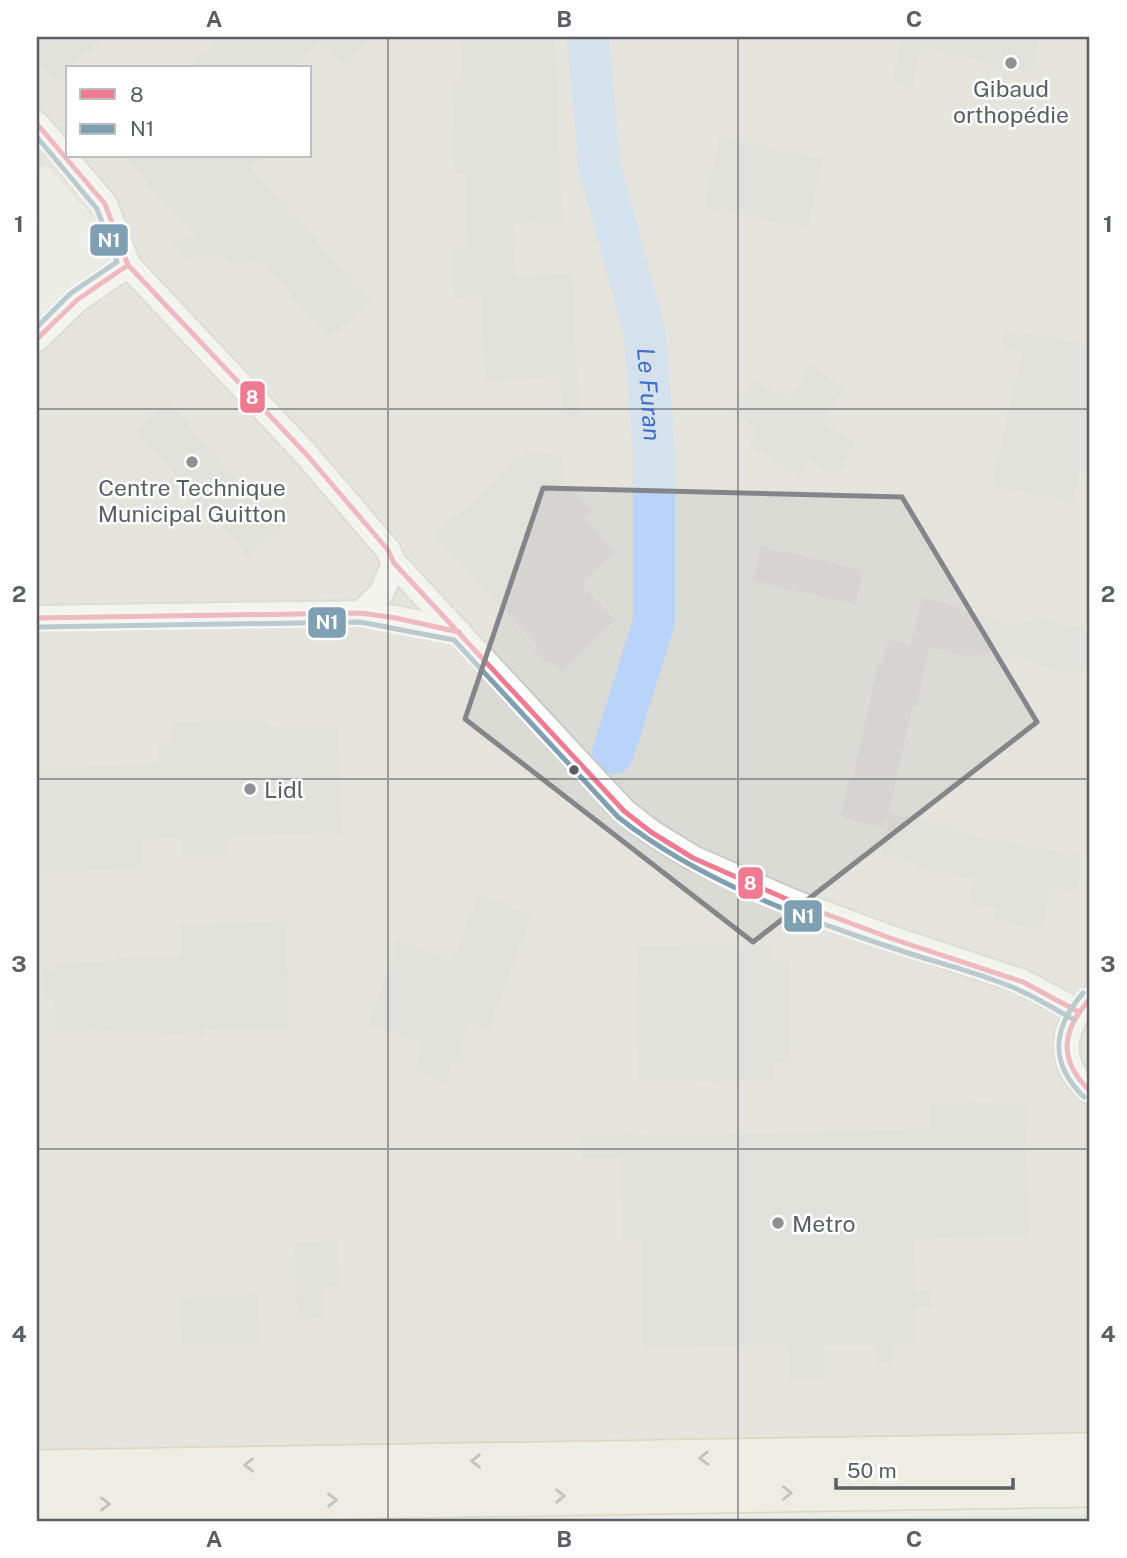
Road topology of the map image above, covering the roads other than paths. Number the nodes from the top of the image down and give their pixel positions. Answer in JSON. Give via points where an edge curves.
{"nodes":[{"id":1,"x":37,"y":124,"type":"edge"},
{"id":2,"x":128,"y":265,"type":"junction"},
{"id":3,"x":37,"y":340,"type":"edge"},
{"id":4,"x":394,"y":563,"type":"junction"},
{"id":5,"x":361,"y":613,"type":"junction"},
{"id":6,"x":37,"y":618,"type":"edge"},
{"id":7,"x":459,"y":632,"type":"junction"},
{"id":8,"x":1084,"y":1005,"type":"edge"},
{"id":9,"x":1090,"y":1091,"type":"edge"},
{"id":10,"x":1090,"y":1452,"type":"edge"},
{"id":11,"x":37,"y":1469,"type":"edge"},
{"id":12,"x":1090,"y":1488,"type":"edge"},
{"id":13,"x":37,"y":1505,"type":"edge"}],
"edges":[{"from":1,"to":2,"type":"street","via":[[105,204]]},
{"from":2,"to":3,"type":"street","via":[[77,300]]},
{"from":2,"to":4,"type":"street","via":[[306,454]]},
{"from":4,"to":5,"type":"street","via":[[382,592]]},
{"from":4,"to":7,"type":"street"},
{"from":5,"to":6,"type":"street"},
{"from":5,"to":7,"type":"street"},
{"from":7,"to":8,"type":"street","via":[[624,811],[693,858],[804,906]]},
{"from":8,"to":9,"type":"street","via":[[1070,1025],[1067,1055],[1072,1070]]},
{"from":10,"to":11,"type":"highway","one_way":true},
{"from":13,"to":12,"type":"highway","one_way":true}]}
